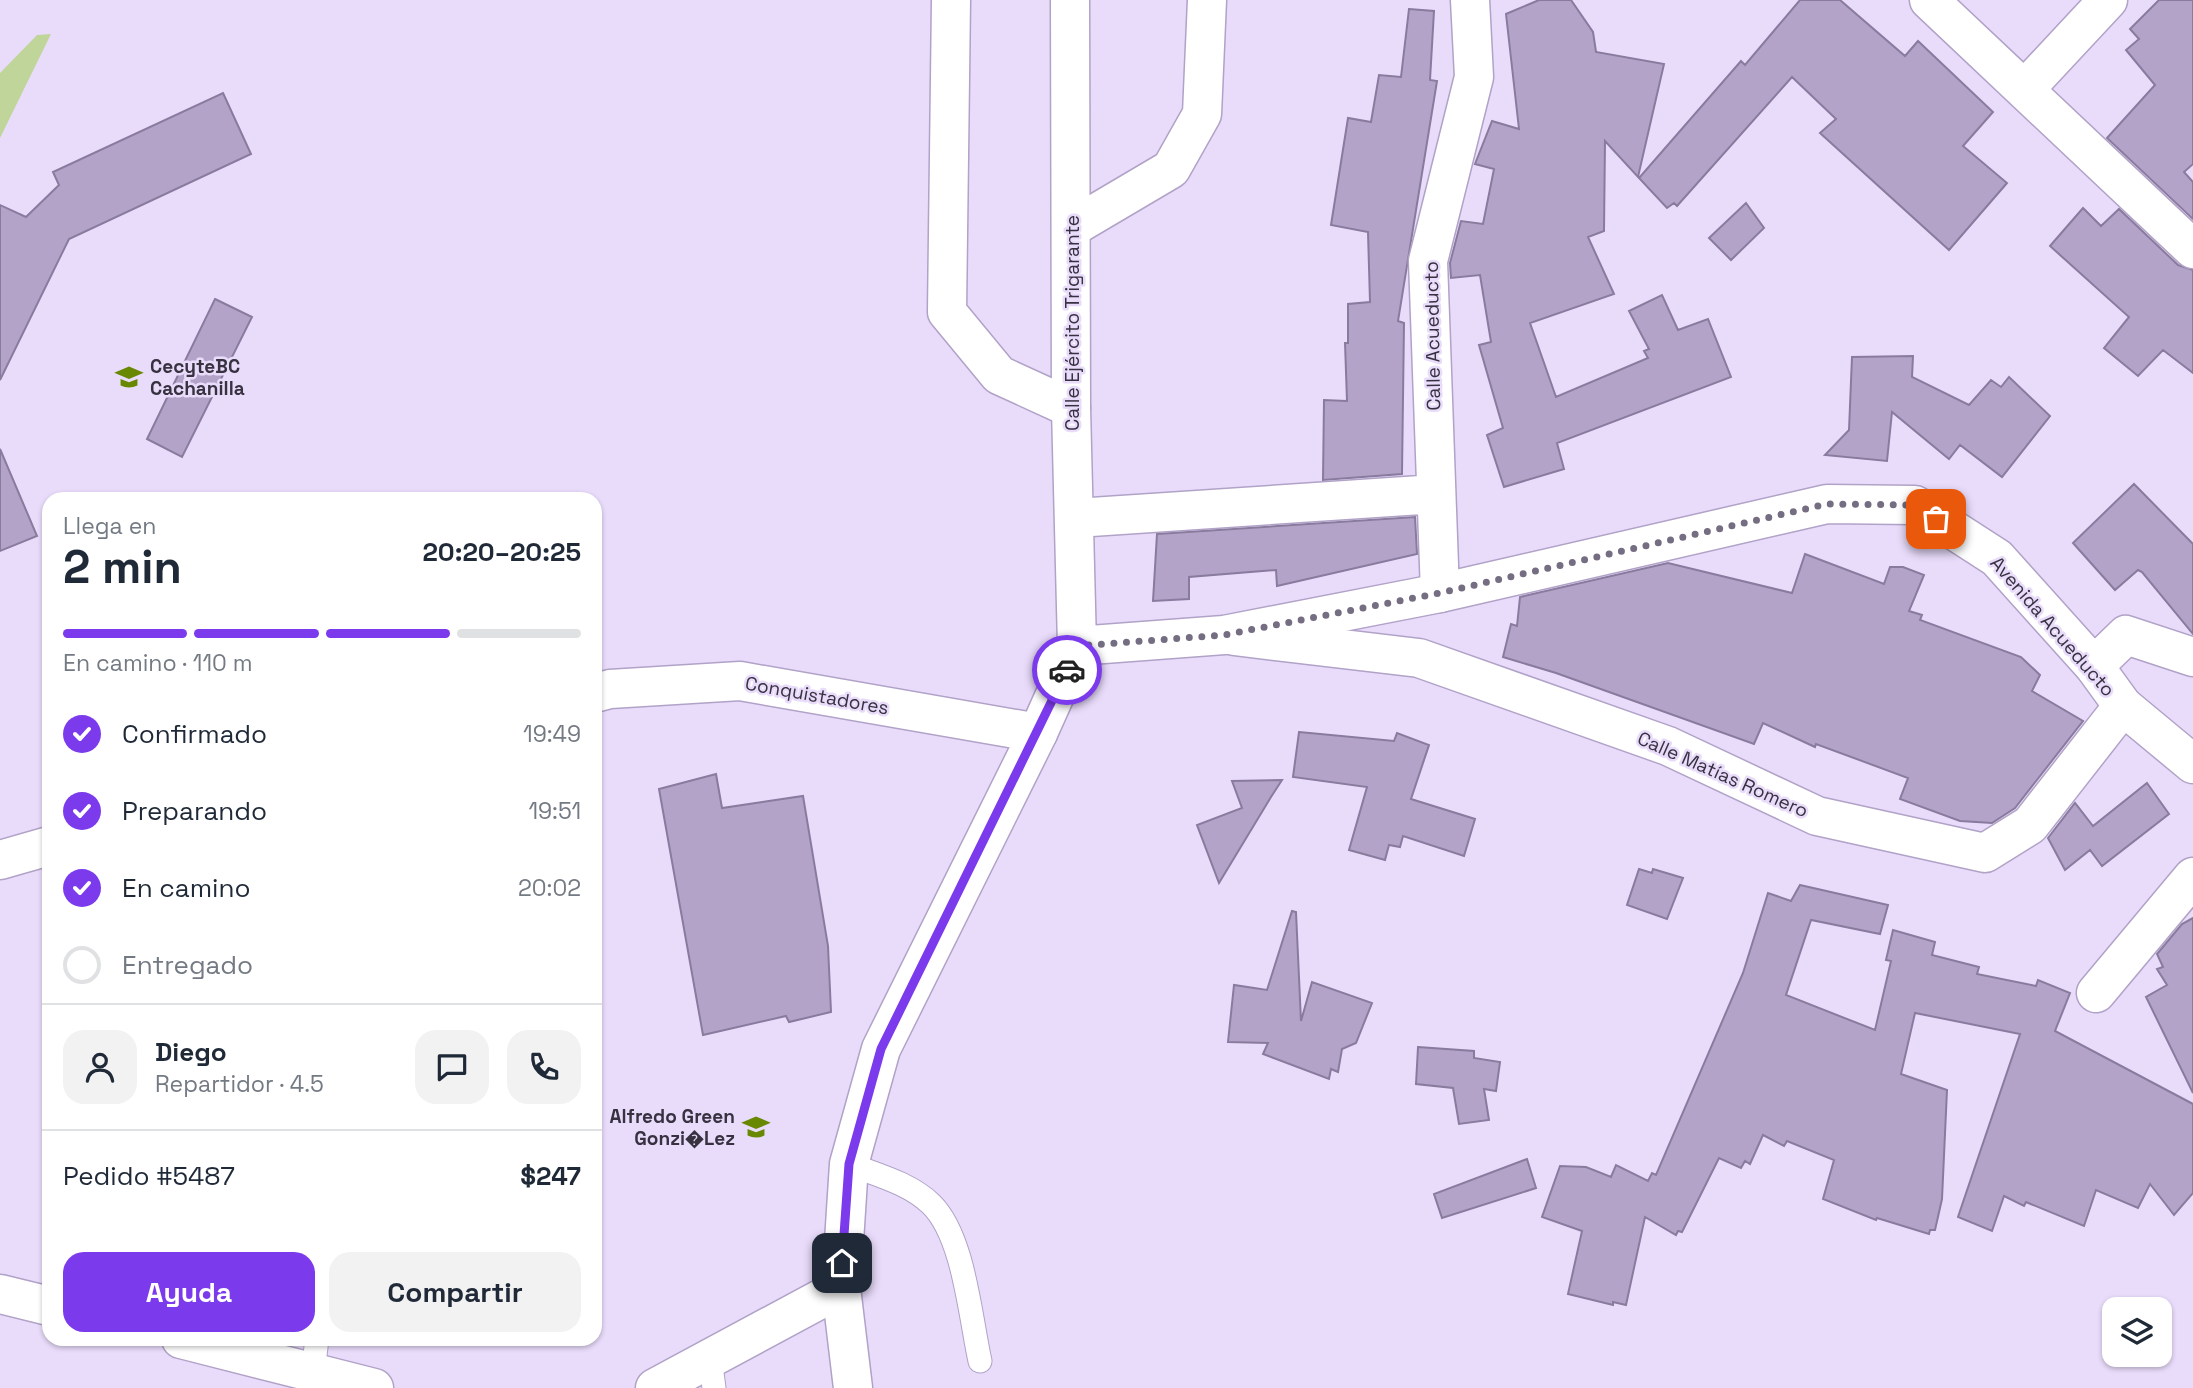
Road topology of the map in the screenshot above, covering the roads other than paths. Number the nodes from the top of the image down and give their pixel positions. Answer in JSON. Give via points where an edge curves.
{"nodes":[{"id":1,"x":951,"y":0,"type":"edge"},
{"id":2,"x":1070,"y":0,"type":"edge"},
{"id":3,"x":1208,"y":0,"type":"edge"},
{"id":4,"x":1470,"y":0,"type":"edge"},
{"id":5,"x":1928,"y":0,"type":"edge"},
{"id":6,"x":2108,"y":0,"type":"edge"},
{"id":7,"x":2025,"y":89,"type":"junction"},
{"id":8,"x":1071,"y":228,"type":"junction"},
{"id":9,"x":2193,"y":249,"type":"edge"},
{"id":10,"x":1071,"y":408,"type":"junction"},
{"id":11,"x":1436,"y":494,"type":"junction"},
{"id":12,"x":1076,"y":518,"type":"junction"},
{"id":13,"x":1440,"y":593,"type":"junction"},
{"id":14,"x":1224,"y":635,"type":"junction"},
{"id":15,"x":1077,"y":646,"type":"junction"},
{"id":16,"x":2193,"y":657,"type":"edge"},
{"id":17,"x":2094,"y":666,"type":"junction"},
{"id":18,"x":602,"y":691,"type":"edge"},
{"id":19,"x":2123,"y":706,"type":"junction"},
{"id":20,"x":1038,"y":733,"type":"junction"},
{"id":21,"x":2193,"y":764,"type":"edge"},
{"id":22,"x":42,"y":848,"type":"edge"},
{"id":23,"x":0,"y":860,"type":"edge"},
{"id":24,"x":2193,"y":877,"type":"edge"},
{"id":25,"x":2096,"y":993,"type":"dead end"},
{"id":26,"x":849,"y":1164,"type":"junction"},
{"id":27,"x":841,"y":1288,"type":"junction"},
{"id":28,"x":0,"y":1294,"type":"edge"},
{"id":29,"x":42,"y":1304,"type":"edge"},
{"id":30,"x":240,"y":1346,"type":"edge"},
{"id":31,"x":315,"y":1355,"type":"edge"},
{"id":32,"x":980,"y":1361,"type":"dead end"},
{"id":33,"x":712,"y":1373,"type":"edge"},
{"id":34,"x":374,"y":1388,"type":"edge"},
{"id":35,"x":655,"y":1388,"type":"edge"},
{"id":36,"x":853,"y":1388,"type":"edge"}],
"edges":[{"from":1,"to":10,"type":"street","via":[[947,312],[999,375]]},
{"from":2,"to":8,"type":"street","name":"Calle Ejército Trigarante"},
{"from":3,"to":8,"type":"street","via":[[1202,114],[1171,169]]},
{"from":4,"to":11,"type":"street","name":"Calle Acueducto","via":[[1474,77],[1428,261]]},
{"from":5,"to":7,"type":"street"},
{"from":6,"to":7,"type":"street"},
{"from":7,"to":9,"type":"street"},
{"from":8,"to":10,"type":"street","name":"Calle Ejército Trigarante"},
{"from":10,"to":12,"type":"street","name":"Calle Ejército Trigarante"},
{"from":11,"to":12,"type":"street"},
{"from":11,"to":13,"type":"street","name":"Calle Acueducto"},
{"from":12,"to":15,"type":"street","name":"Calle Ejército Trigarante"},
{"from":13,"to":14,"type":"street","name":"Avenida Acueducto"},
{"from":13,"to":17,"type":"street","name":"Avenida Acueducto","via":[[1827,504],[1915,505],[1997,558]]},
{"from":14,"to":15,"type":"street","name":"Avenida Acueducto"},
{"from":14,"to":19,"type":"street","name":"Calle Matías Romero","via":[[1419,658],[1668,746],[1817,816],[1985,853],[2029,825]]},
{"from":15,"to":20,"type":"street"},
{"from":16,"to":17,"type":"street","via":[[2126,635]]},
{"from":17,"to":19,"type":"street","name":"Avenida Acueducto"},
{"from":18,"to":20,"type":"street","name":"Conquistadores","via":[[740,681]]},
{"from":19,"to":21,"type":"street","name":"Avenida Acueducto"},
{"from":20,"to":26,"type":"street","via":[[881,1049]]},
{"from":22,"to":23,"type":"street"},
{"from":24,"to":25,"type":"street"},
{"from":26,"to":27,"type":"street"},
{"from":26,"to":32,"type":"lane","via":[[903,1184],[931,1204],[953,1238]]},
{"from":27,"to":33,"type":"street"},
{"from":27,"to":36,"type":"street"},
{"from":28,"to":29,"type":"street"},
{"from":30,"to":31,"type":"street"},
{"from":31,"to":34,"type":"street"},
{"from":33,"to":35,"type":"street"}]}
